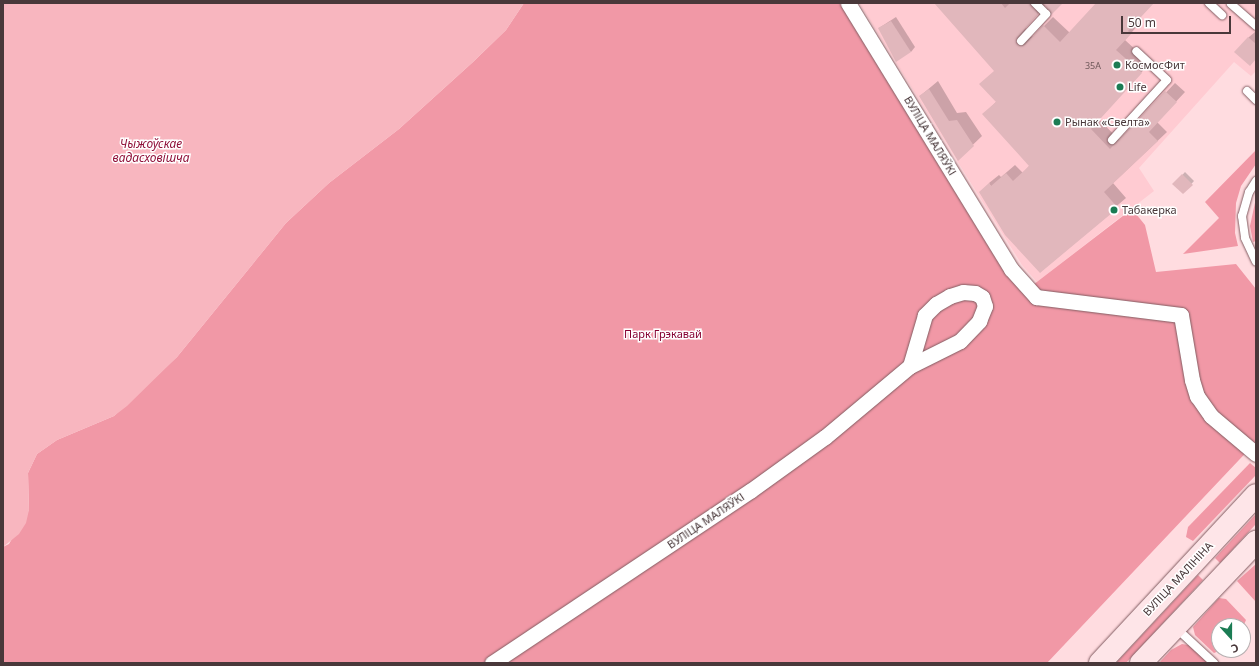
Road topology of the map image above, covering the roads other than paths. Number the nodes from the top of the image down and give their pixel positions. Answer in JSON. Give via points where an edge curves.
{"nodes":[{"id":1,"x":848,"y":3,"type":"edge"},
{"id":2,"x":1035,"y":3,"type":"edge"},
{"id":3,"x":1209,"y":3,"type":"edge"},
{"id":4,"x":1231,"y":4,"type":"dead end"},
{"id":5,"x":1222,"y":15,"type":"dead end"},
{"id":6,"x":1256,"y":26,"type":"edge"},
{"id":7,"x":1021,"y":41,"type":"dead end"},
{"id":8,"x":1136,"y":51,"type":"dead end"},
{"id":9,"x":1247,"y":91,"type":"dead end"},
{"id":10,"x":1256,"y":100,"type":"edge"},
{"id":11,"x":1112,"y":140,"type":"dead end"},
{"id":12,"x":1256,"y":181,"type":"edge"},
{"id":13,"x":1256,"y":262,"type":"edge"},
{"id":14,"x":910,"y":366,"type":"junction"},
{"id":15,"x":1256,"y":454,"type":"edge"},
{"id":16,"x":1256,"y":495,"type":"edge"},
{"id":17,"x":1256,"y":542,"type":"edge"},
{"id":18,"x":1174,"y":626,"type":"junction"},
{"id":19,"x":492,"y":663,"type":"edge"},
{"id":20,"x":1100,"y":663,"type":"edge"},
{"id":21,"x":1141,"y":663,"type":"edge"},
{"id":22,"x":1214,"y":663,"type":"edge"}],
"edges":[{"from":1,"to":15,"type":"street","name":"ВУЛІЦА МАЛЯЎКІ","via":[[1011,269],[1036,297],[1181,315],[1197,396],[1211,416]]},
{"from":2,"to":7,"type":"lane","via":[[1046,14]]},
{"from":3,"to":5,"type":"lane"},
{"from":4,"to":6,"type":"lane"},
{"from":8,"to":11,"type":"lane","via":[[1167,80]]},
{"from":9,"to":10,"type":"lane"},
{"from":12,"to":13,"type":"lane","via":[[1249,192],[1242,216],[1245,238]]},
{"from":14,"to":14,"type":"street","name":"ВУЛІЦА МАЛЯЎКІ","via":[[945,350],[970,332],[979,321],[985,306],[982,297],[975,293],[963,292],[936,304],[925,315]]},
{"from":14,"to":19,"type":"street","name":"ВУЛІЦА МАЛЯЎКІ","via":[[825,437],[738,499]]},
{"from":16,"to":20,"type":"main road","name":"ВУЛІЦА МАЛІНІНА"},
{"from":17,"to":18,"type":"main road"},
{"from":18,"to":21,"type":"main road"},
{"from":18,"to":22,"type":"lane"}]}
